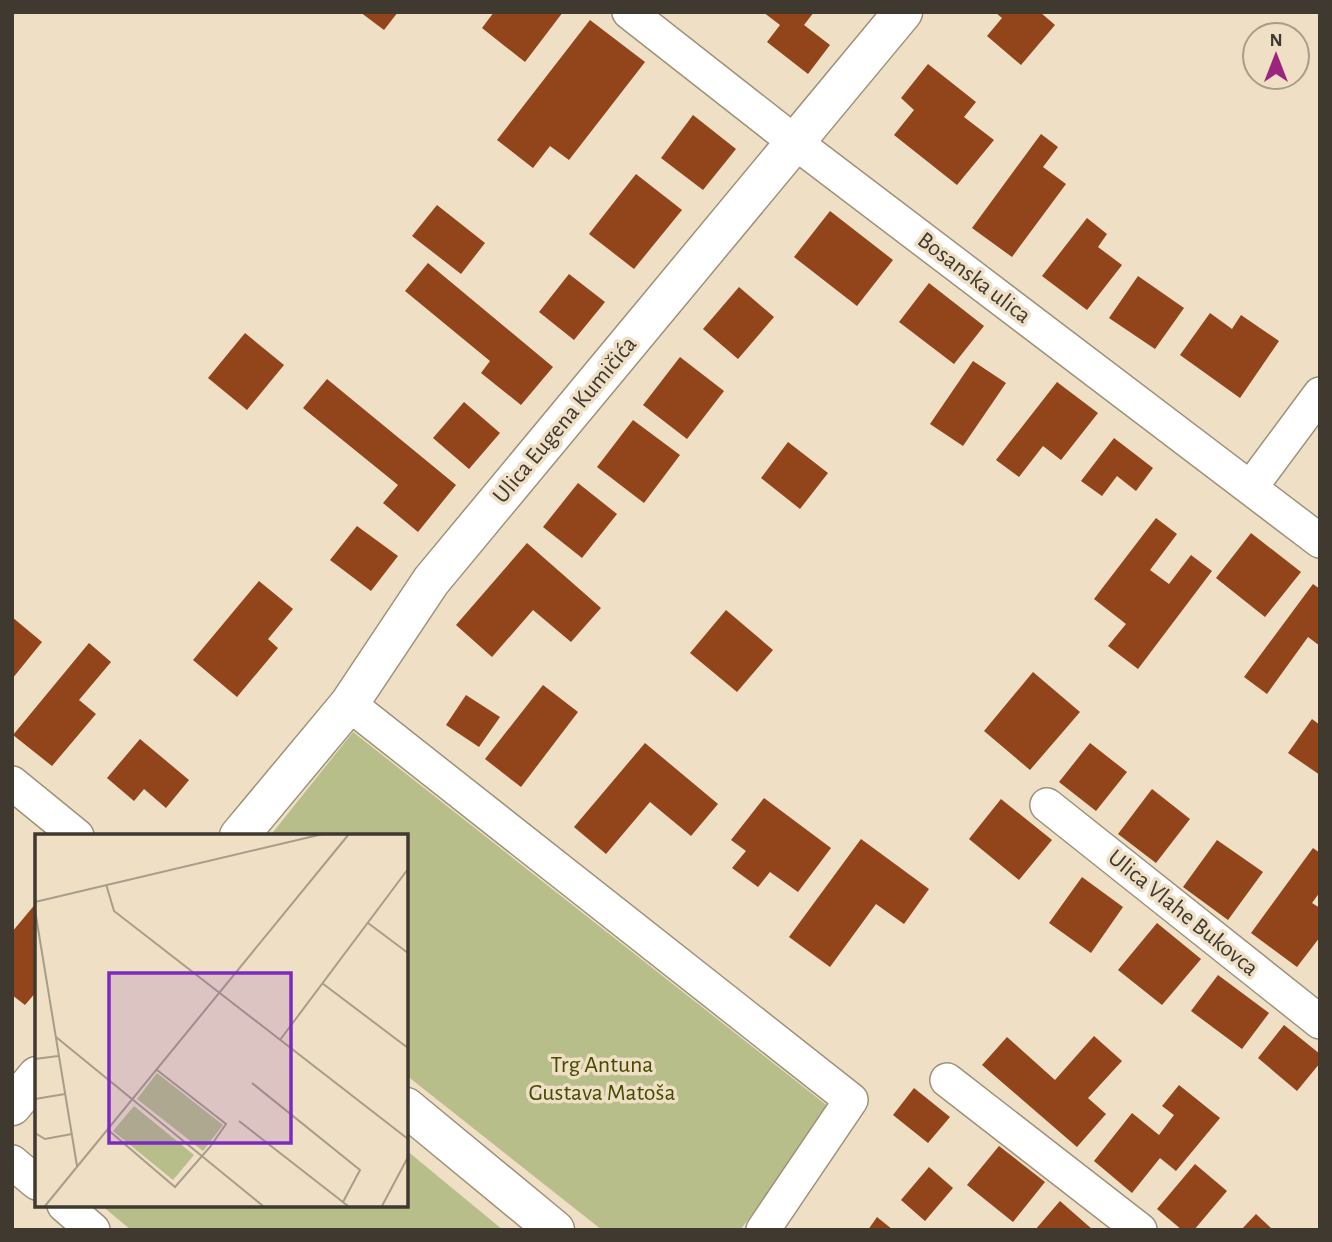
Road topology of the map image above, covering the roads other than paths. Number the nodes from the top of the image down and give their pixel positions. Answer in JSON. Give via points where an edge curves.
{"nodes":[{"id":1,"x":629,"y":12,"type":"edge"},
{"id":2,"x":903,"y":12,"type":"edge"},
{"id":3,"x":796,"y":143,"type":"junction"},
{"id":4,"x":1320,"y":394,"type":"edge"},
{"id":5,"x":1251,"y":487,"type":"junction"},
{"id":6,"x":1320,"y":541,"type":"edge"},
{"id":7,"x":349,"y":704,"type":"junction"},
{"id":8,"x":12,"y":783,"type":"edge"},
{"id":9,"x":1047,"y":805,"type":"dead end"},
{"id":10,"x":75,"y":834,"type":"edge"},
{"id":11,"x":241,"y":834,"type":"edge"},
{"id":12,"x":1320,"y":1022,"type":"edge"},
{"id":13,"x":35,"y":1078,"type":"edge"},
{"id":14,"x":947,"y":1080,"type":"dead end"},
{"id":15,"x":12,"y":1105,"type":"edge"},
{"id":16,"x":408,"y":1109,"type":"edge"},
{"id":17,"x":12,"y":1162,"type":"edge"},
{"id":18,"x":35,"y":1181,"type":"edge"},
{"id":19,"x":66,"y":1207,"type":"edge"},
{"id":20,"x":93,"y":1230,"type":"edge"},
{"id":21,"x":555,"y":1230,"type":"edge"},
{"id":22,"x":763,"y":1230,"type":"edge"},
{"id":23,"x":1140,"y":1230,"type":"edge"}],
"edges":[{"from":1,"to":3,"type":"street","name":"Bosanska ulica"},
{"from":2,"to":3,"type":"street","name":"Ulica Eugena Kumičića"},
{"from":3,"to":5,"type":"street","name":"Bosanska ulica"},
{"from":3,"to":7,"type":"street","name":"Ulica Eugena Kumičića","via":[[431,581]]},
{"from":4,"to":5,"type":"street"},
{"from":5,"to":6,"type":"street","name":"Bosanska ulica"},
{"from":7,"to":11,"type":"street","name":"Ulica Eugena Kumičića"},
{"from":7,"to":22,"type":"street","via":[[851,1100]]},
{"from":8,"to":10,"type":"street"},
{"from":9,"to":12,"type":"street","name":"Ulica Vlahe Bukovca"},
{"from":13,"to":15,"type":"street"},
{"from":14,"to":23,"type":"street"},
{"from":16,"to":21,"type":"street"},
{"from":17,"to":18,"type":"street"},
{"from":19,"to":20,"type":"street"}]}
